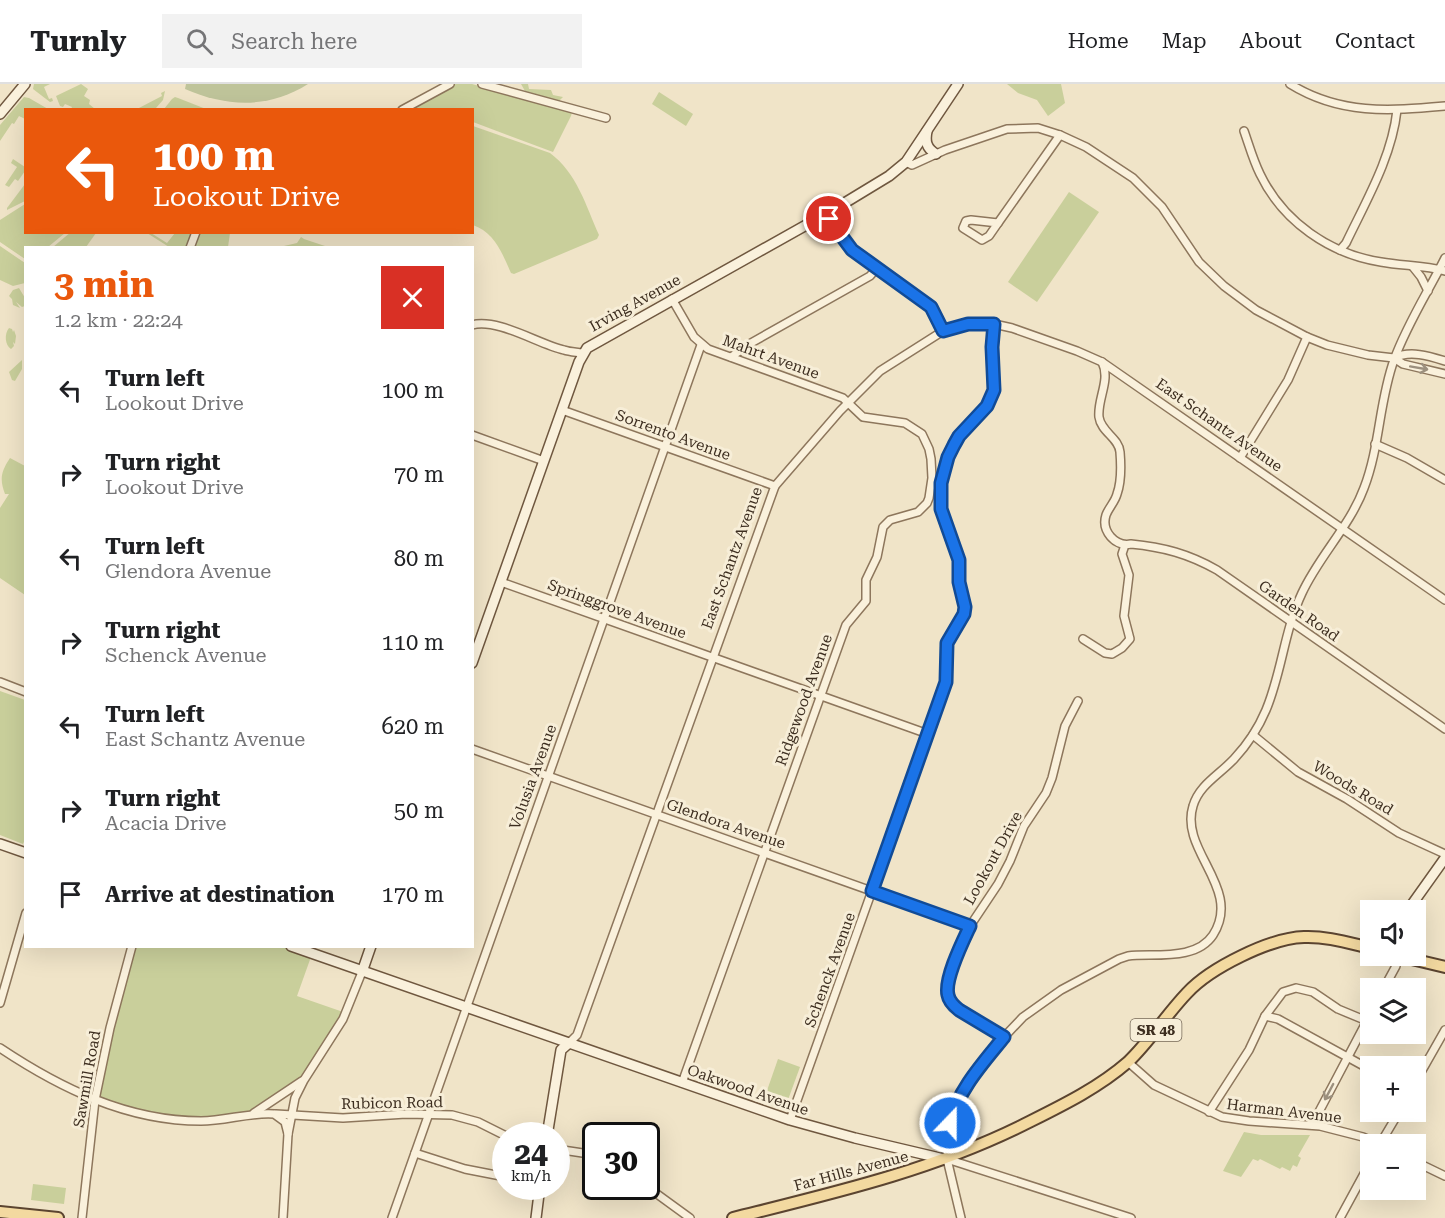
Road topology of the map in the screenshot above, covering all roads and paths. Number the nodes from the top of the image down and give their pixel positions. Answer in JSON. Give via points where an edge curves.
{"nodes":[{"id":1,"x":25,"y":84,"type":"edge"},
{"id":2,"x":450,"y":84,"type":"edge"},
{"id":3,"x":482,"y":84,"type":"edge"},
{"id":4,"x":958,"y":84,"type":"edge"},
{"id":5,"x":1290,"y":84,"type":"edge"},
{"id":6,"x":1445,"y":106,"type":"edge"},
{"id":7,"x":406,"y":108,"type":"edge"},
{"id":8,"x":1397,"y":110,"type":"junction"},
{"id":9,"x":0,"y":114,"type":"edge"},
{"id":10,"x":606,"y":118,"type":"dead end"},
{"id":11,"x":927,"y":130,"type":"junction"},
{"id":12,"x":1244,"y":131,"type":"dead end"},
{"id":13,"x":1060,"y":135,"type":"junction"},
{"id":14,"x":936,"y":154,"type":"junction"},
{"id":15,"x":906,"y":162,"type":"junction"},
{"id":16,"x":826,"y":214,"type":"junction"},
{"id":17,"x":998,"y":223,"type":"junction"},
{"id":18,"x":1340,"y":250,"type":"junction"},
{"id":19,"x":1445,"y":258,"type":"edge"},
{"id":20,"x":1413,"y":267,"type":"junction"},
{"id":21,"x":877,"y":268,"type":"junction"},
{"id":22,"x":1442,"y":270,"type":"edge"},
{"id":23,"x":1428,"y":291,"type":"junction"},
{"id":24,"x":672,"y":299,"type":"junction"},
{"id":25,"x":994,"y":324,"type":"junction"},
{"id":26,"x":474,"y":325,"type":"edge"},
{"id":27,"x":943,"y":331,"type":"junction"},
{"id":28,"x":1307,"y":337,"type":"junction"},
{"id":29,"x":701,"y":345,"type":"junction"},
{"id":30,"x":582,"y":353,"type":"junction"},
{"id":31,"x":731,"y":357,"type":"junction"},
{"id":32,"x":1394,"y":358,"type":"junction"},
{"id":33,"x":1445,"y":361,"type":"edge"},
{"id":34,"x":1102,"y":362,"type":"junction"},
{"id":35,"x":1445,"y":374,"type":"edge"},
{"id":36,"x":848,"y":402,"type":"junction"},
{"id":37,"x":562,"y":410,"type":"junction"},
{"id":38,"x":474,"y":436,"type":"edge"},
{"id":39,"x":1375,"y":444,"type":"junction"},
{"id":40,"x":665,"y":446,"type":"junction"},
{"id":41,"x":1240,"y":458,"type":"junction"},
{"id":42,"x":544,"y":460,"type":"junction"},
{"id":43,"x":1445,"y":480,"type":"edge"},
{"id":44,"x":775,"y":486,"type":"junction"},
{"id":45,"x":940,"y":496,"type":"junction"},
{"id":46,"x":927,"y":502,"type":"junction"},
{"id":47,"x":1341,"y":528,"type":"junction"},
{"id":48,"x":1125,"y":545,"type":"junction"},
{"id":49,"x":501,"y":582,"type":"junction"},
{"id":50,"x":1445,"y":600,"type":"edge"},
{"id":51,"x":604,"y":618,"type":"junction"},
{"id":52,"x":1290,"y":621,"type":"junction"},
{"id":53,"x":1083,"y":639,"type":"dead end"},
{"id":54,"x":474,"y":657,"type":"edge"},
{"id":55,"x":712,"y":657,"type":"junction"},
{"id":56,"x":0,"y":682,"type":"edge"},
{"id":57,"x":24,"y":691,"type":"edge"},
{"id":58,"x":821,"y":696,"type":"junction"},
{"id":59,"x":1078,"y":701,"type":"dead end"},
{"id":60,"x":1445,"y":729,"type":"edge"},
{"id":61,"x":928,"y":734,"type":"junction"},
{"id":62,"x":1253,"y":735,"type":"junction"},
{"id":63,"x":474,"y":750,"type":"edge"},
{"id":64,"x":548,"y":776,"type":"junction"},
{"id":65,"x":657,"y":814,"type":"junction"},
{"id":66,"x":0,"y":844,"type":"edge"},
{"id":67,"x":24,"y":852,"type":"edge"},
{"id":68,"x":766,"y":853,"type":"junction"},
{"id":69,"x":1445,"y":856,"type":"edge"},
{"id":70,"x":872,"y":891,"type":"junction"},
{"id":71,"x":1415,"y":900,"type":"edge"},
{"id":72,"x":24,"y":920,"type":"edge"},
{"id":73,"x":970,"y":926,"type":"junction"},
{"id":74,"x":1360,"y":946,"type":"edge"},
{"id":75,"x":131,"y":948,"type":"edge"},
{"id":76,"x":296,"y":948,"type":"edge"},
{"id":77,"x":370,"y":948,"type":"edge"},
{"id":78,"x":1426,"y":965,"type":"edge"},
{"id":79,"x":1445,"y":967,"type":"edge"},
{"id":80,"x":362,"y":972,"type":"junction"},
{"id":81,"x":0,"y":1003,"type":"edge"},
{"id":82,"x":465,"y":1008,"type":"junction"},
{"id":83,"x":1265,"y":1016,"type":"junction"},
{"id":84,"x":1360,"y":1018,"type":"edge"},
{"id":85,"x":1445,"y":1030,"type":"edge"},
{"id":86,"x":1360,"y":1034,"type":"edge"},
{"id":87,"x":1004,"y":1037,"type":"junction"},
{"id":88,"x":569,"y":1043,"type":"junction"},
{"id":89,"x":0,"y":1048,"type":"edge"},
{"id":90,"x":1347,"y":1058,"type":"junction"},
{"id":91,"x":1128,"y":1062,"type":"junction"},
{"id":92,"x":1426,"y":1063,"type":"edge"},
{"id":93,"x":1360,"y":1064,"type":"edge"},
{"id":94,"x":304,"y":1080,"type":"junction"},
{"id":95,"x":682,"y":1083,"type":"junction"},
{"id":96,"x":95,"y":1100,"type":"junction"},
{"id":97,"x":1209,"y":1112,"type":"junction"},
{"id":98,"x":251,"y":1114,"type":"junction"},
{"id":99,"x":274,"y":1114,"type":"junction"},
{"id":100,"x":291,"y":1114,"type":"junction"},
{"id":101,"x":428,"y":1114,"type":"junction"},
{"id":102,"x":790,"y":1120,"type":"junction"},
{"id":103,"x":549,"y":1122,"type":"edge"},
{"id":104,"x":1312,"y":1125,"type":"junction"},
{"id":105,"x":492,"y":1129,"type":"edge"},
{"id":106,"x":288,"y":1134,"type":"junction"},
{"id":107,"x":1360,"y":1137,"type":"edge"},
{"id":108,"x":415,"y":1153,"type":"junction"},
{"id":109,"x":947,"y":1159,"type":"junction"},
{"id":110,"x":1426,"y":1167,"type":"edge"},
{"id":111,"x":492,"y":1174,"type":"edge"},
{"id":112,"x":1445,"y":1176,"type":"edge"},
{"id":113,"x":1360,"y":1181,"type":"edge"},
{"id":114,"x":660,"y":1196,"type":"edge"},
{"id":115,"x":538,"y":1200,"type":"edge"},
{"id":116,"x":0,"y":1212,"type":"edge"},
{"id":117,"x":58,"y":1218,"type":"edge"},
{"id":118,"x":82,"y":1218,"type":"edge"},
{"id":119,"x":283,"y":1218,"type":"edge"},
{"id":120,"x":392,"y":1218,"type":"edge"},
{"id":121,"x":536,"y":1218,"type":"edge"},
{"id":122,"x":690,"y":1218,"type":"edge"},
{"id":123,"x":733,"y":1218,"type":"edge"},
{"id":124,"x":961,"y":1218,"type":"edge"},
{"id":125,"x":1131,"y":1218,"type":"edge"},
{"id":126,"x":1340,"y":1218,"type":"edge"}],
"edges":[{"from":1,"to":9,"type":"street"},
{"from":2,"to":7,"type":"street"},
{"from":3,"to":10,"type":"street"},
{"from":4,"to":11,"type":"street","name":"Irving Avenue"},
{"from":5,"to":8,"type":"street","via":[[1337,105]]},
{"from":6,"to":8,"type":"street"},
{"from":8,"to":18,"type":"street","via":[[1379,171]]},
{"from":11,"to":14,"type":"street","via":[[926,142]]},
{"from":11,"to":15,"type":"street","name":"Irving Avenue"},
{"from":12,"to":18,"type":"street","via":[[1260,174],[1284,210],[1317,238]]},
{"from":13,"to":14,"type":"street","via":[[1038,128],[1017,128]]},
{"from":13,"to":17,"type":"street"},
{"from":13,"to":28,"type":"street","via":[[1133,178],[1162,207],[1199,262],[1224,286]]},
{"from":14,"to":15,"type":"street","via":[[912,165]]},
{"from":15,"to":16,"type":"street","name":"Irving Avenue"},
{"from":16,"to":21,"type":"street","via":[[849,247]]},
{"from":16,"to":24,"type":"street","name":"Irving Avenue"},
{"from":17,"to":17,"type":"street","via":[[971,220],[963,228],[982,240]]},
{"from":18,"to":20,"type":"street"},
{"from":19,"to":22,"type":"street"},
{"from":20,"to":22,"type":"street"},
{"from":20,"to":23,"type":"street"},
{"from":21,"to":27,"type":"street","via":[[931,307]]},
{"from":21,"to":31,"type":"street","via":[[862,281]]},
{"from":22,"to":23,"type":"street"},
{"from":23,"to":32,"type":"street"},
{"from":24,"to":29,"type":"street","name":"Mahrt Avenue"},
{"from":24,"to":30,"type":"street","name":"Irving Avenue","via":[[601,338]]},
{"from":25,"to":27,"type":"street","name":"East Schantz Avenue","via":[[968,324]]},
{"from":25,"to":34,"type":"street","name":"East Schantz Avenue"},
{"from":25,"to":45,"type":"street","name":"Schenck Avenue","via":[[994,390],[987,406],[959,436],[951,451]]},
{"from":26,"to":30,"type":"street","via":[[501,327]]},
{"from":27,"to":36,"type":"street","name":"East Schantz Avenue","via":[[880,372]]},
{"from":28,"to":32,"type":"street","via":[[1346,350]]},
{"from":28,"to":41,"type":"street","via":[[1283,388]]},
{"from":29,"to":31,"type":"street","name":"Mahrt Avenue"},
{"from":29,"to":40,"type":"street","name":"Volusia Avenue"},
{"from":30,"to":37,"type":"street","name":"Irving Avenue"},
{"from":31,"to":36,"type":"street","name":"Mahrt Avenue"},
{"from":32,"to":33,"type":"street","via":[[1411,354]]},
{"from":32,"to":35,"type":"street","one_way":true,"via":[[1403,364]]},
{"from":32,"to":39,"type":"street"},
{"from":34,"to":41,"type":"street","name":"East Schantz Avenue"},
{"from":34,"to":48,"type":"street","via":[[1106,374],[1099,418],[1120,452],[1118,491],[1106,516],[1106,527],[1113,540]]},
{"from":36,"to":44,"type":"street","name":"East Schantz Avenue"},
{"from":36,"to":46,"type":"street","via":[[863,417],[905,423],[922,434],[932,459]]},
{"from":37,"to":40,"type":"street","name":"Sorrento Avenue"},
{"from":37,"to":42,"type":"street","name":"Irving Avenue"},
{"from":38,"to":42,"type":"street"},
{"from":39,"to":43,"type":"street"},
{"from":39,"to":47,"type":"street","via":[[1364,489]]},
{"from":40,"to":44,"type":"street","name":"Sorrento Avenue"},
{"from":40,"to":51,"type":"street","name":"Volusia Avenue"},
{"from":41,"to":47,"type":"street","name":"East Schantz Avenue"},
{"from":42,"to":49,"type":"street","name":"Irving Avenue"},
{"from":44,"to":55,"type":"street","name":"East Schantz Avenue"},
{"from":45,"to":46,"type":"street","name":"Ridgewood Avenue"},
{"from":45,"to":61,"type":"street","name":"Schenck Avenue","via":[[959,560],[965,607],[947,643],[946,682]]},
{"from":46,"to":58,"type":"street","name":"Ridgewood Avenue","via":[[918,512],[896,517],[883,527],[877,557],[866,580],[866,601],[846,625]]},
{"from":47,"to":50,"type":"street","name":"East Schantz Avenue"},
{"from":47,"to":52,"type":"street","via":[[1312,574]]},
{"from":48,"to":52,"type":"street","name":"Garden Road","via":[[1157,547],[1186,555],[1216,570]]},
{"from":48,"to":53,"type":"street","via":[[1122,554],[1129,575],[1124,616],[1130,639],[1112,654]]},
{"from":49,"to":51,"type":"street","name":"Springgrove Avenue"},
{"from":49,"to":54,"type":"street","name":"Irving Avenue"},
{"from":51,"to":55,"type":"street","name":"Springgrove Avenue"},
{"from":51,"to":64,"type":"street","name":"Volusia Avenue"},
{"from":52,"to":60,"type":"street","name":"Garden Road"},
{"from":52,"to":62,"type":"street","via":[[1272,693]]},
{"from":55,"to":58,"type":"street","name":"Springgrove Avenue"},
{"from":55,"to":65,"type":"street","name":"East Schantz Avenue"},
{"from":56,"to":57,"type":"street"},
{"from":58,"to":61,"type":"street","name":"Springgrove Avenue"},
{"from":58,"to":68,"type":"street","name":"Ridgewood Avenue"},
{"from":59,"to":73,"type":"street","name":"Lookout Drive","via":[[1065,726],[1046,793],[1024,826],[998,884]]},
{"from":61,"to":70,"type":"street","name":"Schenck Avenue"},
{"from":62,"to":69,"type":"street","name":"Woods Road","via":[[1298,772]]},
{"from":62,"to":87,"type":"street","via":[[1201,790],[1192,809],[1193,838],[1219,895],[1219,918],[1208,941],[1187,952],[1117,960],[1036,1006]]},
{"from":63,"to":64,"type":"street","name":"Glendora Avenue"},
{"from":64,"to":65,"type":"street","name":"Glendora Avenue"},
{"from":64,"to":82,"type":"street","name":"Volusia Avenue"},
{"from":65,"to":68,"type":"street","name":"Glendora Avenue"},
{"from":65,"to":88,"type":"street","name":"East Schantz Avenue","via":[[577,1035]]},
{"from":66,"to":67,"type":"street"},
{"from":68,"to":70,"type":"street","name":"Glendora Avenue"},
{"from":68,"to":95,"type":"street","name":"Ridgewood Avenue"},
{"from":69,"to":71,"type":"street"},
{"from":70,"to":73,"type":"street","name":"Glendora Avenue"},
{"from":70,"to":102,"type":"street","name":"Schenck Avenue"},
{"from":72,"to":81,"type":"street"},
{"from":73,"to":87,"type":"street","name":"Lookout Drive","via":[[948,983],[948,996],[959,1010]]},
{"from":74,"to":91,"type":"main road","name":"Far Hills Avenue","number":"SR 48","via":[[1297,937],[1225,964],[1189,990]]},
{"from":75,"to":96,"type":"street","name":"Sawmill Road"},
{"from":76,"to":80,"type":"street","name":"Oakwood Avenue"},
{"from":77,"to":80,"type":"street"},
{"from":78,"to":79,"type":"main road"},
{"from":80,"to":82,"type":"street","name":"Oakwood Avenue"},
{"from":80,"to":94,"type":"street","via":[[343,1018]]},
{"from":82,"to":88,"type":"street","name":"Oakwood Avenue"},
{"from":82,"to":101,"type":"street","name":"Volusia Avenue"},
{"from":83,"to":84,"type":"street","via":[[1283,992],[1298,988]]},
{"from":83,"to":90,"type":"street","via":[[1278,1019]]},
{"from":83,"to":97,"type":"street","via":[[1249,1050]]},
{"from":85,"to":92,"type":"street"},
{"from":86,"to":90,"type":"street"},
{"from":87,"to":109,"type":"street","via":[[955,1108]]},
{"from":88,"to":95,"type":"street","name":"Oakwood Avenue"},
{"from":88,"to":103,"type":"street","name":"East Schantz Avenue","via":[[561,1050]]},
{"from":89,"to":96,"type":"street","name":"Rubicon Road","via":[[50,1079]]},
{"from":90,"to":93,"type":"street"},
{"from":90,"to":104,"type":"street","one_way":true},
{"from":91,"to":97,"type":"street","name":"Harman Avenue","via":[[1154,1085]]},
{"from":91,"to":109,"type":"main road","name":"Far Hills Avenue","number":"SR 48","via":[[1078,1096]]},
{"from":94,"to":98,"type":"street","name":"Rubicon Road"},
{"from":94,"to":100,"type":"street"},
{"from":95,"to":102,"type":"street","name":"Oakwood Avenue"},
{"from":96,"to":98,"type":"street","name":"Rubicon Road","via":[[178,1119],[210,1121]]},
{"from":96,"to":118,"type":"street","name":"Sawmill Road"},
{"from":97,"to":104,"type":"street","name":"Harman Avenue","via":[[1232,1119]]},
{"from":98,"to":99,"type":"street","name":"Rubicon Road"},
{"from":99,"to":100,"type":"street","name":"Rubicon Road"},
{"from":99,"to":106,"type":"street","via":[[285,1122]]},
{"from":100,"to":101,"type":"street","name":"Rubicon Road","via":[[343,1118]]},
{"from":100,"to":106,"type":"street"},
{"from":101,"to":105,"type":"street","name":"Rubicon Road","via":[[464,1117]]},
{"from":101,"to":108,"type":"street","name":"Volusia Avenue"},
{"from":102,"to":109,"type":"street","name":"Oakwood Avenue"},
{"from":104,"to":107,"type":"street","name":"Harman Avenue"},
{"from":106,"to":119,"type":"street"},
{"from":108,"to":111,"type":"street"},
{"from":108,"to":120,"type":"street","name":"Volusia Avenue"},
{"from":109,"to":123,"type":"main road","name":"Far Hills Avenue","number":"SR 48"},
{"from":109,"to":124,"type":"street"},
{"from":109,"to":125,"type":"street","name":"Oakwood Avenue"},
{"from":110,"to":112,"type":"street"},
{"from":113,"to":126,"type":"street"},
{"from":114,"to":122,"type":"street"},
{"from":115,"to":121,"type":"street"},
{"from":116,"to":117,"type":"main road"}]}
